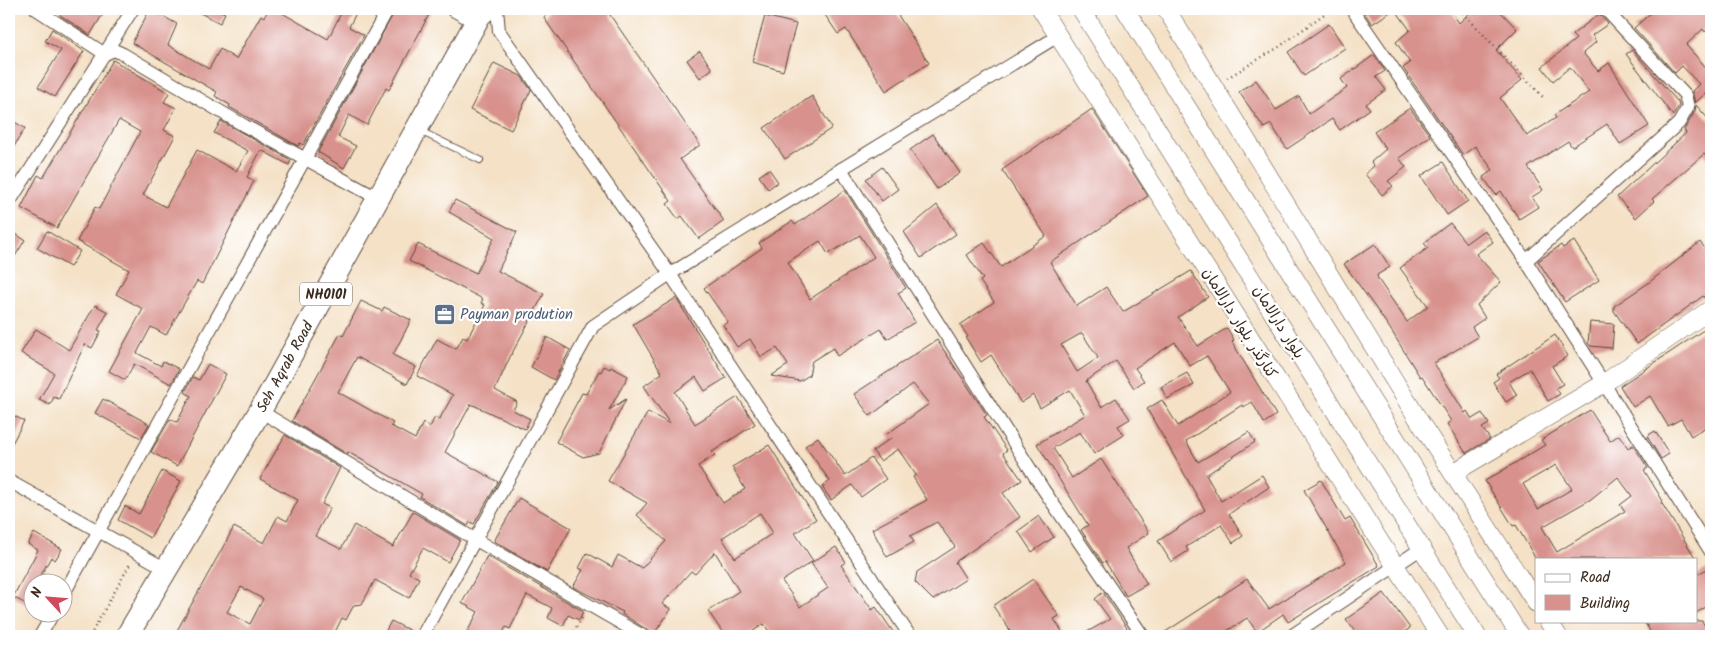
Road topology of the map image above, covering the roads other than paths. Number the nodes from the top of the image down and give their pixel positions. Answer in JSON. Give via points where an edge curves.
{"nodes":[{"id":1,"x":36,"y":9,"type":"edge"},
{"id":2,"x":133,"y":9,"type":"edge"},
{"id":3,"x":388,"y":9,"type":"edge"},
{"id":4,"x":451,"y":9,"type":"edge"},
{"id":5,"x":1041,"y":9,"type":"edge"},
{"id":6,"x":1081,"y":9,"type":"edge"},
{"id":7,"x":1125,"y":9,"type":"edge"},
{"id":8,"x":1166,"y":9,"type":"edge"},
{"id":9,"x":1352,"y":9,"type":"edge"},
{"id":10,"x":1605,"y":9,"type":"edge"},
{"id":11,"x":484,"y":13,"type":"edge"},
{"id":12,"x":1058,"y":36,"type":"junction"},
{"id":13,"x":105,"y":54,"type":"junction"},
{"id":14,"x":417,"y":129,"type":"junction"},
{"id":15,"x":304,"y":157,"type":"junction"},
{"id":16,"x":480,"y":160,"type":"dead end"},
{"id":17,"x":841,"y":169,"type":"junction"},
{"id":18,"x":11,"y":195,"type":"edge"},
{"id":19,"x":379,"y":200,"type":"junction"},
{"id":20,"x":1526,"y":261,"type":"junction"},
{"id":21,"x":670,"y":274,"type":"junction"},
{"id":22,"x":1711,"y":309,"type":"edge"},
{"id":23,"x":1603,"y":384,"type":"junction"},
{"id":24,"x":260,"y":411,"type":"junction"},
{"id":25,"x":1453,"y":473,"type":"junction"},
{"id":26,"x":9,"y":481,"type":"edge"},
{"id":27,"x":99,"y":533,"type":"junction"},
{"id":28,"x":476,"y":540,"type":"junction"},
{"id":29,"x":1422,"y":548,"type":"junction"},
{"id":30,"x":1711,"y":552,"type":"edge"},
{"id":31,"x":1396,"y":566,"type":"junction"},
{"id":32,"x":168,"y":570,"type":"junction"},
{"id":33,"x":72,"y":580,"type":"edge"},
{"id":34,"x":1535,"y":601,"type":"edge"},
{"id":35,"x":48,"y":622,"type":"edge"},
{"id":36,"x":1549,"y":622,"type":"edge"},
{"id":37,"x":40,"y":636,"type":"edge"},
{"id":38,"x":127,"y":636,"type":"edge"},
{"id":39,"x":422,"y":636,"type":"edge"},
{"id":40,"x":643,"y":636,"type":"edge"},
{"id":41,"x":910,"y":636,"type":"edge"},
{"id":42,"x":1143,"y":636,"type":"edge"},
{"id":43,"x":1291,"y":636,"type":"edge"},
{"id":44,"x":1440,"y":636,"type":"edge"},
{"id":45,"x":1477,"y":636,"type":"edge"},
{"id":46,"x":1520,"y":636,"type":"edge"},
{"id":47,"x":1558,"y":636,"type":"edge"}],
"edges":[{"from":1,"to":13,"type":"street"},
{"from":2,"to":13,"type":"street"},
{"from":3,"to":15,"type":"street"},
{"from":4,"to":11,"type":"street"},
{"from":5,"to":12,"type":"street","name":"کنارگذر بلوار دارالامان"},
{"from":6,"to":29,"type":"street","name":"بلوار دارالامان"},
{"from":7,"to":46,"type":"street"},
{"from":8,"to":25,"type":"street"},
{"from":9,"to":20,"type":"street"},
{"from":10,"to":20,"type":"street","via":[[1684,95],[1688,107],[1679,123]]},
{"from":11,"to":14,"type":"highway","name":"Seh Aqrab Road","number":"NH0101"},
{"from":11,"to":21,"type":"street"},
{"from":12,"to":17,"type":"street"},
{"from":12,"to":31,"type":"street","name":"کنارگذر بلوار دارالامان"},
{"from":13,"to":15,"type":"street","via":[[114,50],[123,54]]},
{"from":13,"to":18,"type":"street"},
{"from":14,"to":16,"type":"lane"},
{"from":14,"to":19,"type":"highway","name":"Seh Aqrab Road","number":"NH0101"},
{"from":15,"to":19,"type":"street"},
{"from":15,"to":27,"type":"street"},
{"from":17,"to":21,"type":"street"},
{"from":17,"to":42,"type":"street","via":[[1043,489]]},
{"from":19,"to":24,"type":"highway","name":"Seh Aqrab Road","number":"NH0101"},
{"from":20,"to":23,"type":"street"},
{"from":21,"to":28,"type":"street","via":[[593,326]]},
{"from":21,"to":41,"type":"street"},
{"from":22,"to":23,"type":"street"},
{"from":23,"to":25,"type":"street"},
{"from":23,"to":30,"type":"street"},
{"from":24,"to":28,"type":"street"},
{"from":24,"to":32,"type":"highway","name":"Seh Aqrab Road","number":"NH0101"},
{"from":25,"to":34,"type":"street"},
{"from":26,"to":27,"type":"street"},
{"from":27,"to":32,"type":"street"},
{"from":27,"to":33,"type":"street"},
{"from":28,"to":39,"type":"street"},
{"from":28,"to":40,"type":"street"},
{"from":29,"to":31,"type":"street"},
{"from":29,"to":45,"type":"street","name":"بلوار دارالامان"},
{"from":31,"to":43,"type":"street"},
{"from":31,"to":44,"type":"street","name":"کنارگذر بلوار دارالامان"},
{"from":32,"to":38,"type":"highway","name":"Seh Aqrab Road","number":"NH0101"},
{"from":35,"to":37,"type":"street"},
{"from":36,"to":47,"type":"street"}]}
